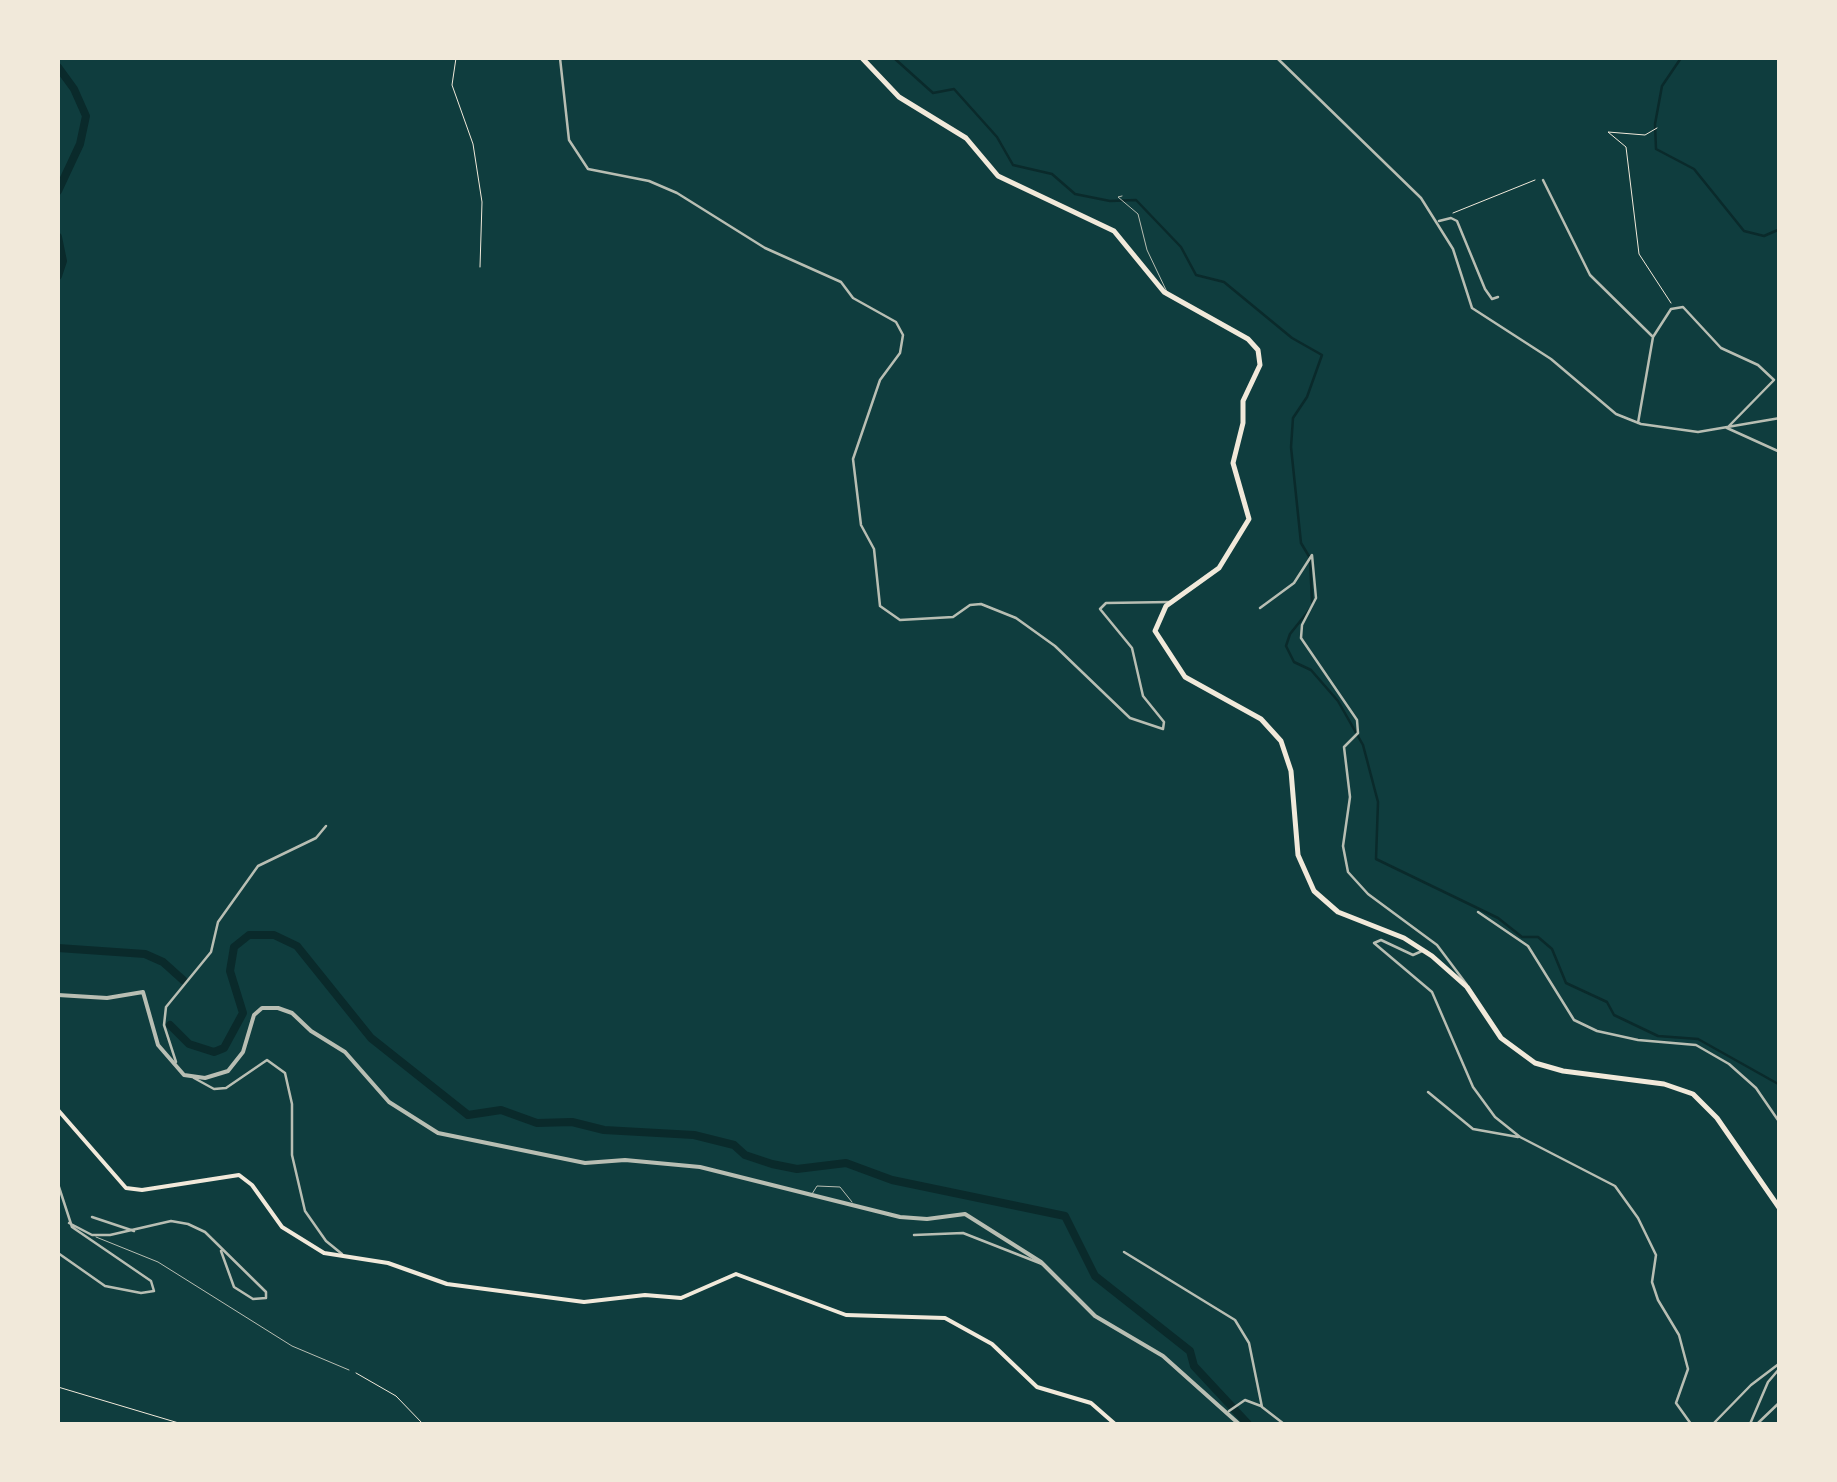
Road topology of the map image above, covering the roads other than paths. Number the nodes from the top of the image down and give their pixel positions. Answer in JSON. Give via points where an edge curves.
{"nodes":[{"id":1,"x":560,"y":58,"type":"edge"},
{"id":2,"x":862,"y":58,"type":"edge"},
{"id":3,"x":1277,"y":58,"type":"edge"},
{"id":4,"x":1543,"y":180,"type":"road end"},
{"id":5,"x":1121,"y":199,"type":"dead end"},
{"id":6,"x":1437,"y":221,"type":"junction"},
{"id":7,"x":1168,"y":294,"type":"junction"},
{"id":8,"x":1498,"y":297,"type":"dead end"},
{"id":9,"x":1653,"y":337,"type":"junction"},
{"id":10,"x":1777,"y":379,"type":"edge"},
{"id":11,"x":1780,"y":418,"type":"edge"},
{"id":12,"x":1638,"y":423,"type":"junction"},
{"id":13,"x":1727,"y":428,"type":"junction"},
{"id":14,"x":1780,"y":452,"type":"edge"},
{"id":15,"x":1171,"y":603,"type":"junction"},
{"id":16,"x":1260,"y":608,"type":"dead end"},
{"id":17,"x":326,"y":826,"type":"dead end"},
{"id":18,"x":1478,"y":912,"type":"dead end"},
{"id":19,"x":1423,"y":950,"type":"junction"},
{"id":20,"x":1467,"y":987,"type":"junction"},
{"id":21,"x":58,"y":995,"type":"edge"},
{"id":22,"x":184,"y":1076,"type":"junction"},
{"id":23,"x":194,"y":1076,"type":"junction"},
{"id":24,"x":1428,"y":1092,"type":"dead end"},
{"id":25,"x":58,"y":1110,"type":"edge"},
{"id":26,"x":1780,"y":1123,"type":"edge"},
{"id":27,"x":1520,"y":1137,"type":"junction"},
{"id":28,"x":58,"y":1184,"type":"edge"},
{"id":29,"x":811,"y":1196,"type":"junction"},
{"id":30,"x":856,"y":1209,"type":"junction"},
{"id":31,"x":1780,"y":1210,"type":"edge"},
{"id":32,"x":92,"y":1217,"type":"dead end"},
{"id":33,"x":69,"y":1222,"type":"junction"},
{"id":34,"x":136,"y":1232,"type":"junction"},
{"id":35,"x":92,"y":1235,"type":"junction"},
{"id":36,"x":914,"y":1236,"type":"dead end"},
{"id":37,"x":221,"y":1251,"type":"junction"},
{"id":38,"x":58,"y":1252,"type":"edge"},
{"id":39,"x":1124,"y":1252,"type":"dead end"},
{"id":40,"x":344,"y":1257,"type":"junction"},
{"id":41,"x":1044,"y":1264,"type":"junction"},
{"id":42,"x":1780,"y":1365,"type":"edge"},
{"id":43,"x":349,"y":1370,"type":"road end"},
{"id":44,"x":1780,"y":1402,"type":"edge"},
{"id":45,"x":1262,"y":1406,"type":"junction"},
{"id":46,"x":1229,"y":1411,"type":"junction"},
{"id":47,"x":1115,"y":1424,"type":"edge"},
{"id":48,"x":1239,"y":1424,"type":"edge"},
{"id":49,"x":1284,"y":1424,"type":"edge"},
{"id":50,"x":1691,"y":1424,"type":"edge"},
{"id":51,"x":1713,"y":1424,"type":"edge"},
{"id":52,"x":1750,"y":1424,"type":"edge"},
{"id":53,"x":1757,"y":1424,"type":"edge"}],
"edges":[{"from":1,"to":15,"type":"street","via":[[569,140],[588,169],[678,193],[766,248],[842,282],[853,298],[887,315],[903,334],[853,459],[880,606],[900,620],[953,617],[981,604],[1016,618],[1130,718],[1163,730],[1143,696],[1132,648],[1100,609],[1106,603]]},
{"from":2,"to":7,"type":"main road","via":[[899,97],[966,138],[998,176],[1120,235]]},
{"from":3,"to":6,"type":"street","via":[[1408,183]]},
{"from":4,"to":9,"type":"street","via":[[1590,275]]},
{"from":5,"to":7,"type":"lane","via":[[1138,214]]},
{"from":6,"to":8,"type":"street","via":[[1451,218],[1485,289]]},
{"from":6,"to":12,"type":"street","via":[[1472,308],[1538,350],[1616,414]]},
{"from":7,"to":15,"type":"main road","via":[[1248,339],[1261,358],[1243,400],[1233,464],[1250,519],[1219,568]]},
{"from":9,"to":10,"type":"street","via":[[1674,307],[1689,311],[1721,348]]},
{"from":9,"to":12,"type":"street"},
{"from":10,"to":13,"type":"street"},
{"from":11,"to":13,"type":"street"},
{"from":12,"to":13,"type":"street","via":[[1685,432]]},
{"from":13,"to":14,"type":"street"},
{"from":15,"to":19,"type":"main road","via":[[1162,610],[1156,636],[1180,672],[1261,719],[1282,741],[1298,854],[1314,891],[1338,912]]},
{"from":16,"to":20,"type":"street","via":[[1302,576],[1310,556],[1316,598],[1302,638],[1357,720],[1357,734],[1344,747],[1348,872],[1437,945]]},
{"from":17,"to":22,"type":"street","via":[[316,838],[258,866],[218,922],[211,952],[170,997],[163,1018]]},
{"from":18,"to":26,"type":"street","via":[[1528,946],[1574,1020],[1638,1040],[1696,1045],[1756,1088]]},
{"from":19,"to":20,"type":"main road"},
{"from":19,"to":27,"type":"street","via":[[1413,955],[1374,943],[1432,992],[1473,1087]]},
{"from":20,"to":31,"type":"main road","via":[[1501,1038],[1535,1063],[1693,1094]]},
{"from":21,"to":22,"type":"street","via":[[143,992],[158,1045]]},
{"from":22,"to":23,"type":"street"},
{"from":23,"to":29,"type":"street","via":[[228,1072],[243,1052],[254,1015],[278,1008],[345,1052],[389,1102],[438,1133],[585,1163],[700,1166]]},
{"from":23,"to":40,"type":"street","via":[[214,1089],[267,1060],[284,1073],[305,1211]]},
{"from":24,"to":27,"type":"street","via":[[1473,1129]]},
{"from":25,"to":40,"type":"main road","via":[[126,1188],[239,1175],[291,1235],[314,1250]]},
{"from":27,"to":50,"type":"street","via":[[1615,1186],[1638,1218],[1656,1255],[1652,1282],[1688,1370],[1676,1404]]},
{"from":28,"to":33,"type":"street"},
{"from":29,"to":30,"type":"street"},
{"from":29,"to":30,"type":"lane","via":[[817,1186],[840,1186]]},
{"from":30,"to":41,"type":"street","via":[[914,1219],[965,1214]]},
{"from":32,"to":34,"type":"street"},
{"from":33,"to":35,"type":"street"},
{"from":33,"to":38,"type":"street","via":[[151,1282],[154,1291],[102,1285]]},
{"from":34,"to":35,"type":"street"},
{"from":34,"to":37,"type":"street","via":[[171,1221],[188,1224]]},
{"from":35,"to":43,"type":"lane","via":[[158,1262],[292,1346]]},
{"from":36,"to":41,"type":"street","via":[[962,1233]]},
{"from":37,"to":37,"type":"street","via":[[266,1292],[266,1298],[253,1299],[234,1287]]},
{"from":39,"to":45,"type":"street","via":[[1235,1320],[1249,1343]]},
{"from":40,"to":47,"type":"main road","via":[[388,1263],[447,1284],[584,1302],[680,1298],[736,1274],[846,1316],[944,1318],[992,1344],[1037,1387],[1091,1403]]},
{"from":41,"to":46,"type":"street","via":[[1095,1316],[1153,1349]]},
{"from":42,"to":51,"type":"street","via":[[1750,1384]]},
{"from":42,"to":52,"type":"street"},
{"from":44,"to":53,"type":"street"},
{"from":45,"to":46,"type":"street","via":[[1246,1400]]},
{"from":45,"to":49,"type":"street"},
{"from":46,"to":48,"type":"street"}]}
